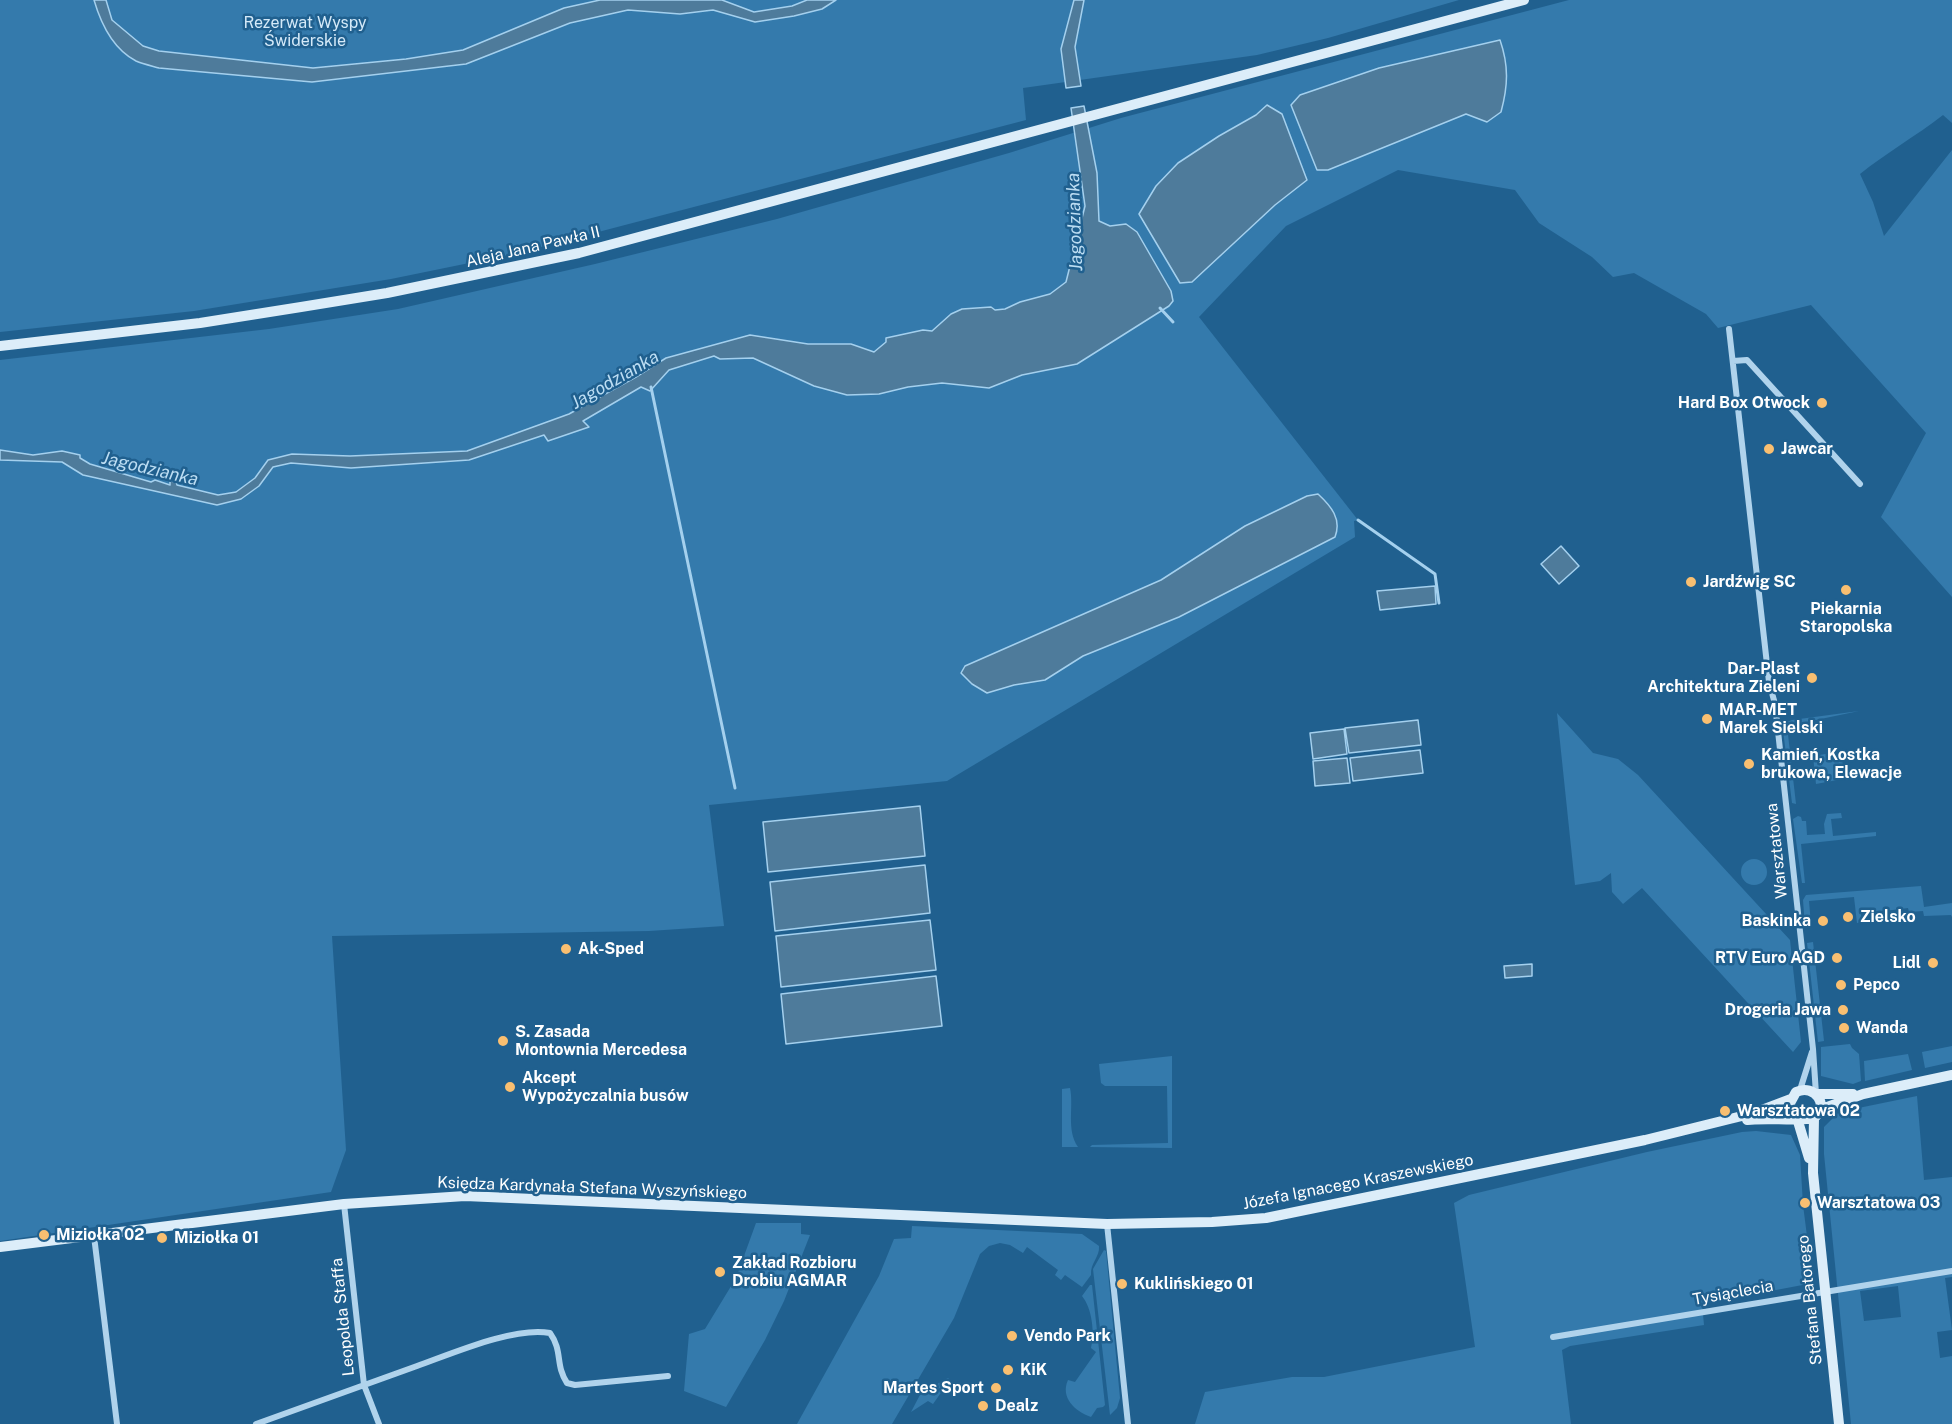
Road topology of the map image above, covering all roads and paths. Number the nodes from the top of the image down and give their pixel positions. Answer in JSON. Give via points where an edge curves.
{"nodes":[{"id":1,"x":1524,"y":0,"type":"edge"},
{"id":2,"x":1729,"y":329,"type":"dead end"},
{"id":3,"x":0,"y":346,"type":"edge"},
{"id":4,"x":1733,"y":362,"type":"junction"},
{"id":5,"x":1860,"y":484,"type":"dead end"},
{"id":6,"x":1813,"y":1049,"type":"junction"},
{"id":7,"x":1952,"y":1075,"type":"edge"},
{"id":8,"x":1800,"y":1090,"type":"junction"},
{"id":9,"x":1816,"y":1094,"type":"junction"},
{"id":10,"x":1863,"y":1094,"type":"junction"},
{"id":11,"x":1791,"y":1099,"type":"junction"},
{"id":12,"x":1816,"y":1114,"type":"junction"},
{"id":13,"x":1797,"y":1118,"type":"junction"},
{"id":14,"x":1711,"y":1125,"type":"junction"},
{"id":15,"x":1813,"y":1173,"type":"junction"},
{"id":16,"x":344,"y":1204,"type":"junction"},
{"id":17,"x":970,"y":1220,"type":"joint"},
{"id":18,"x":1107,"y":1224,"type":"junction"},
{"id":19,"x":94,"y":1236,"type":"junction"},
{"id":20,"x":0,"y":1247,"type":"edge"},
{"id":21,"x":1952,"y":1271,"type":"edge"},
{"id":22,"x":1824,"y":1291,"type":"junction"},
{"id":23,"x":1553,"y":1337,"type":"dead end"},
{"id":24,"x":668,"y":1376,"type":"dead end"},
{"id":25,"x":364,"y":1385,"type":"junction"},
{"id":26,"x":117,"y":1424,"type":"edge"},
{"id":27,"x":256,"y":1424,"type":"edge"},
{"id":28,"x":379,"y":1424,"type":"edge"},
{"id":29,"x":1128,"y":1424,"type":"edge"},
{"id":30,"x":1839,"y":1424,"type":"edge"}],
"edges":[{"from":1,"to":3,"type":"street","name":"Aleja Jana Pawła II","via":[[579,253],[387,293],[245,316]]},
{"from":2,"to":4,"type":"street","name":"Warsztatowa"},
{"from":4,"to":5,"type":"street","via":[[1747,360]]},
{"from":4,"to":6,"type":"street","name":"Warsztatowa"},
{"from":6,"to":8,"type":"street","name":"Warsztatowa"},
{"from":6,"to":9,"type":"street","name":"Warsztatowa"},
{"from":7,"to":10,"type":"street"},
{"from":8,"to":9,"type":"street"},
{"from":8,"to":11,"type":"street"},
{"from":9,"to":10,"type":"street"},
{"from":9,"to":12,"type":"street","via":[[1820,1102]]},
{"from":10,"to":12,"type":"street"},
{"from":11,"to":13,"type":"street","via":[[1790,1108]]},
{"from":11,"to":14,"type":"street","name":"Józefa Ignacego Kraszewskiego"},
{"from":12,"to":13,"type":"street","via":[[1806,1120]]},
{"from":12,"to":15,"type":"street","name":"Stefana Batorego"},
{"from":13,"to":14,"type":"street","name":"Józefa Ignacego Kraszewskiego"},
{"from":13,"to":15,"type":"street","name":"Stefana Batorego"},
{"from":14,"to":18,"type":"street","name":"Józefa Ignacego Kraszewskiego","via":[[1266,1218]]},
{"from":15,"to":22,"type":"street","name":"Stefana Batorego"},
{"from":16,"to":17,"type":"street","name":"Księdza Kardynała Stefana Wyszyńskiego","via":[[465,1196]]},
{"from":16,"to":19,"type":"street","name":"Księdza Kardynała Stefana Wyszyńskiego"},
{"from":16,"to":25,"type":"street","name":"Leopolda Staffa"},
{"from":17,"to":18,"type":"street","name":"Józefa Ignacego Kraszewskiego"},
{"from":18,"to":29,"type":"street"},
{"from":19,"to":20,"type":"street","name":"Księdza Kardynała Stefana Wyszyńskiego"},
{"from":19,"to":26,"type":"street"},
{"from":21,"to":22,"type":"street","name":"Tysiąclecia"},
{"from":22,"to":23,"type":"street","name":"Tysiąclecia"},
{"from":22,"to":30,"type":"street","name":"Stefana Batorego"},
{"from":24,"to":25,"type":"street","via":[[567,1383],[561,1374],[557,1344],[550,1333],[537,1331],[488,1342]]},
{"from":25,"to":27,"type":"street"},
{"from":25,"to":28,"type":"street","name":"Leopolda Staffa"}]}
